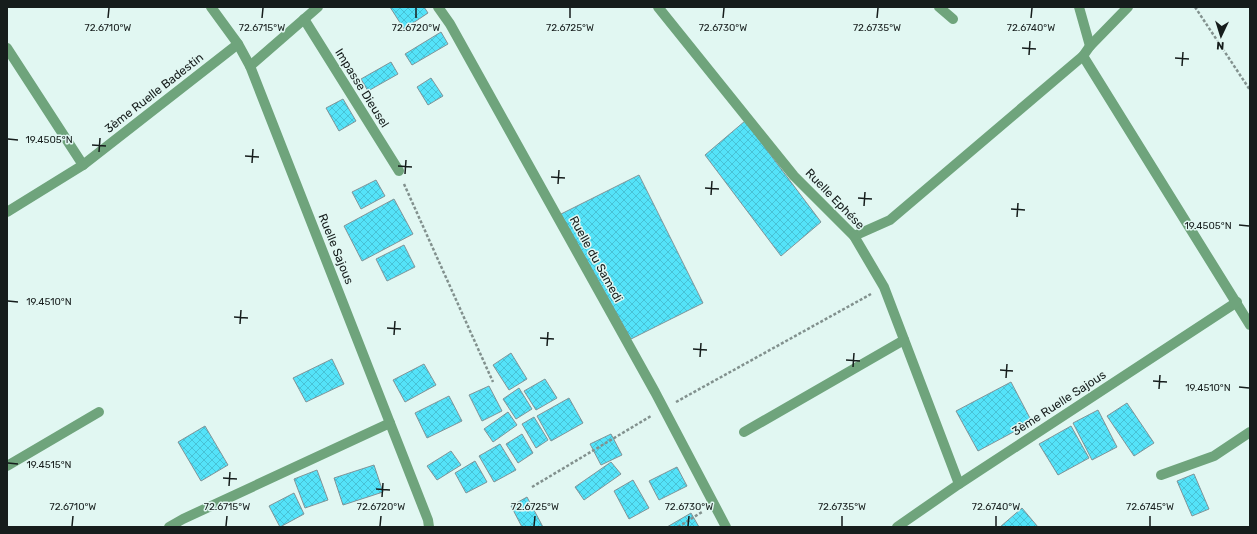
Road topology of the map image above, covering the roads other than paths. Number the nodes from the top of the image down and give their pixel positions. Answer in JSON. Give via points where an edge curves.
{"nodes":[{"id":1,"x":211,"y":7,"type":"edge"},
{"id":2,"x":318,"y":7,"type":"edge"},
{"id":3,"x":438,"y":7,"type":"edge"},
{"id":4,"x":658,"y":7,"type":"edge"},
{"id":5,"x":939,"y":7,"type":"edge"},
{"id":6,"x":1079,"y":7,"type":"edge"},
{"id":7,"x":1128,"y":7,"type":"edge"},
{"id":8,"x":304,"y":19,"type":"junction"},
{"id":9,"x":953,"y":19,"type":"dead end"},
{"id":10,"x":238,"y":44,"type":"junction"},
{"id":11,"x":1090,"y":46,"type":"junction"},
{"id":12,"x":7,"y":48,"type":"edge"},
{"id":13,"x":1083,"y":56,"type":"junction"},
{"id":14,"x":250,"y":66,"type":"junction"},
{"id":15,"x":83,"y":165,"type":"junction"},
{"id":16,"x":399,"y":171,"type":"road end"},
{"id":17,"x":7,"y":212,"type":"edge"},
{"id":18,"x":854,"y":236,"type":"junction"},
{"id":19,"x":1237,"y":302,"type":"junction"},
{"id":20,"x":1250,"y":325,"type":"edge"},
{"id":21,"x":904,"y":340,"type":"junction"},
{"id":22,"x":99,"y":412,"type":"dead end"},
{"id":23,"x":390,"y":423,"type":"junction"},
{"id":24,"x":744,"y":432,"type":"dead end"},
{"id":25,"x":1250,"y":432,"type":"edge"},
{"id":26,"x":7,"y":466,"type":"edge"},
{"id":27,"x":1161,"y":475,"type":"dead end"},
{"id":28,"x":959,"y":484,"type":"junction"},
{"id":29,"x":169,"y":527,"type":"edge"},
{"id":30,"x":429,"y":527,"type":"edge"},
{"id":31,"x":726,"y":527,"type":"edge"},
{"id":32,"x":897,"y":527,"type":"edge"}],
"edges":[{"from":1,"to":10,"type":"street","name":"Ruelle Sajous"},
{"from":2,"to":8,"type":"street"},
{"from":3,"to":31,"type":"street","name":"Ruelle du Samedi","via":[[450,24],[664,409]]},
{"from":4,"to":18,"type":"street","name":"Ruelle Ephése","via":[[794,176]]},
{"from":5,"to":9,"type":"street"},
{"from":6,"to":11,"type":"street"},
{"from":7,"to":11,"type":"street"},
{"from":8,"to":14,"type":"street"},
{"from":8,"to":16,"type":"street","name":"Impasse Dieusel"},
{"from":10,"to":14,"type":"street","name":"Ruelle Sajous"},
{"from":10,"to":15,"type":"street","name":"3ème Ruelle Badestin"},
{"from":11,"to":13,"type":"street"},
{"from":12,"to":15,"type":"street"},
{"from":13,"to":18,"type":"street","via":[[890,220]]},
{"from":13,"to":19,"type":"street"},
{"from":14,"to":23,"type":"street","name":"Ruelle Sajous"},
{"from":15,"to":17,"type":"street","name":"3ème Ruelle Badestin"},
{"from":18,"to":21,"type":"street","name":"Ruelle Ephése","via":[[884,288]]},
{"from":19,"to":20,"type":"street"},
{"from":19,"to":28,"type":"street","name":"3ème Ruelle Sajous"},
{"from":21,"to":24,"type":"street"},
{"from":21,"to":28,"type":"street","name":"Ruelle Ephése"},
{"from":22,"to":26,"type":"street"},
{"from":23,"to":29,"type":"street"},
{"from":23,"to":30,"type":"street","name":"Ruelle Sajous"},
{"from":25,"to":27,"type":"street","via":[[1214,456]]},
{"from":28,"to":32,"type":"street","name":"3ème Ruelle Sajous"}]}
